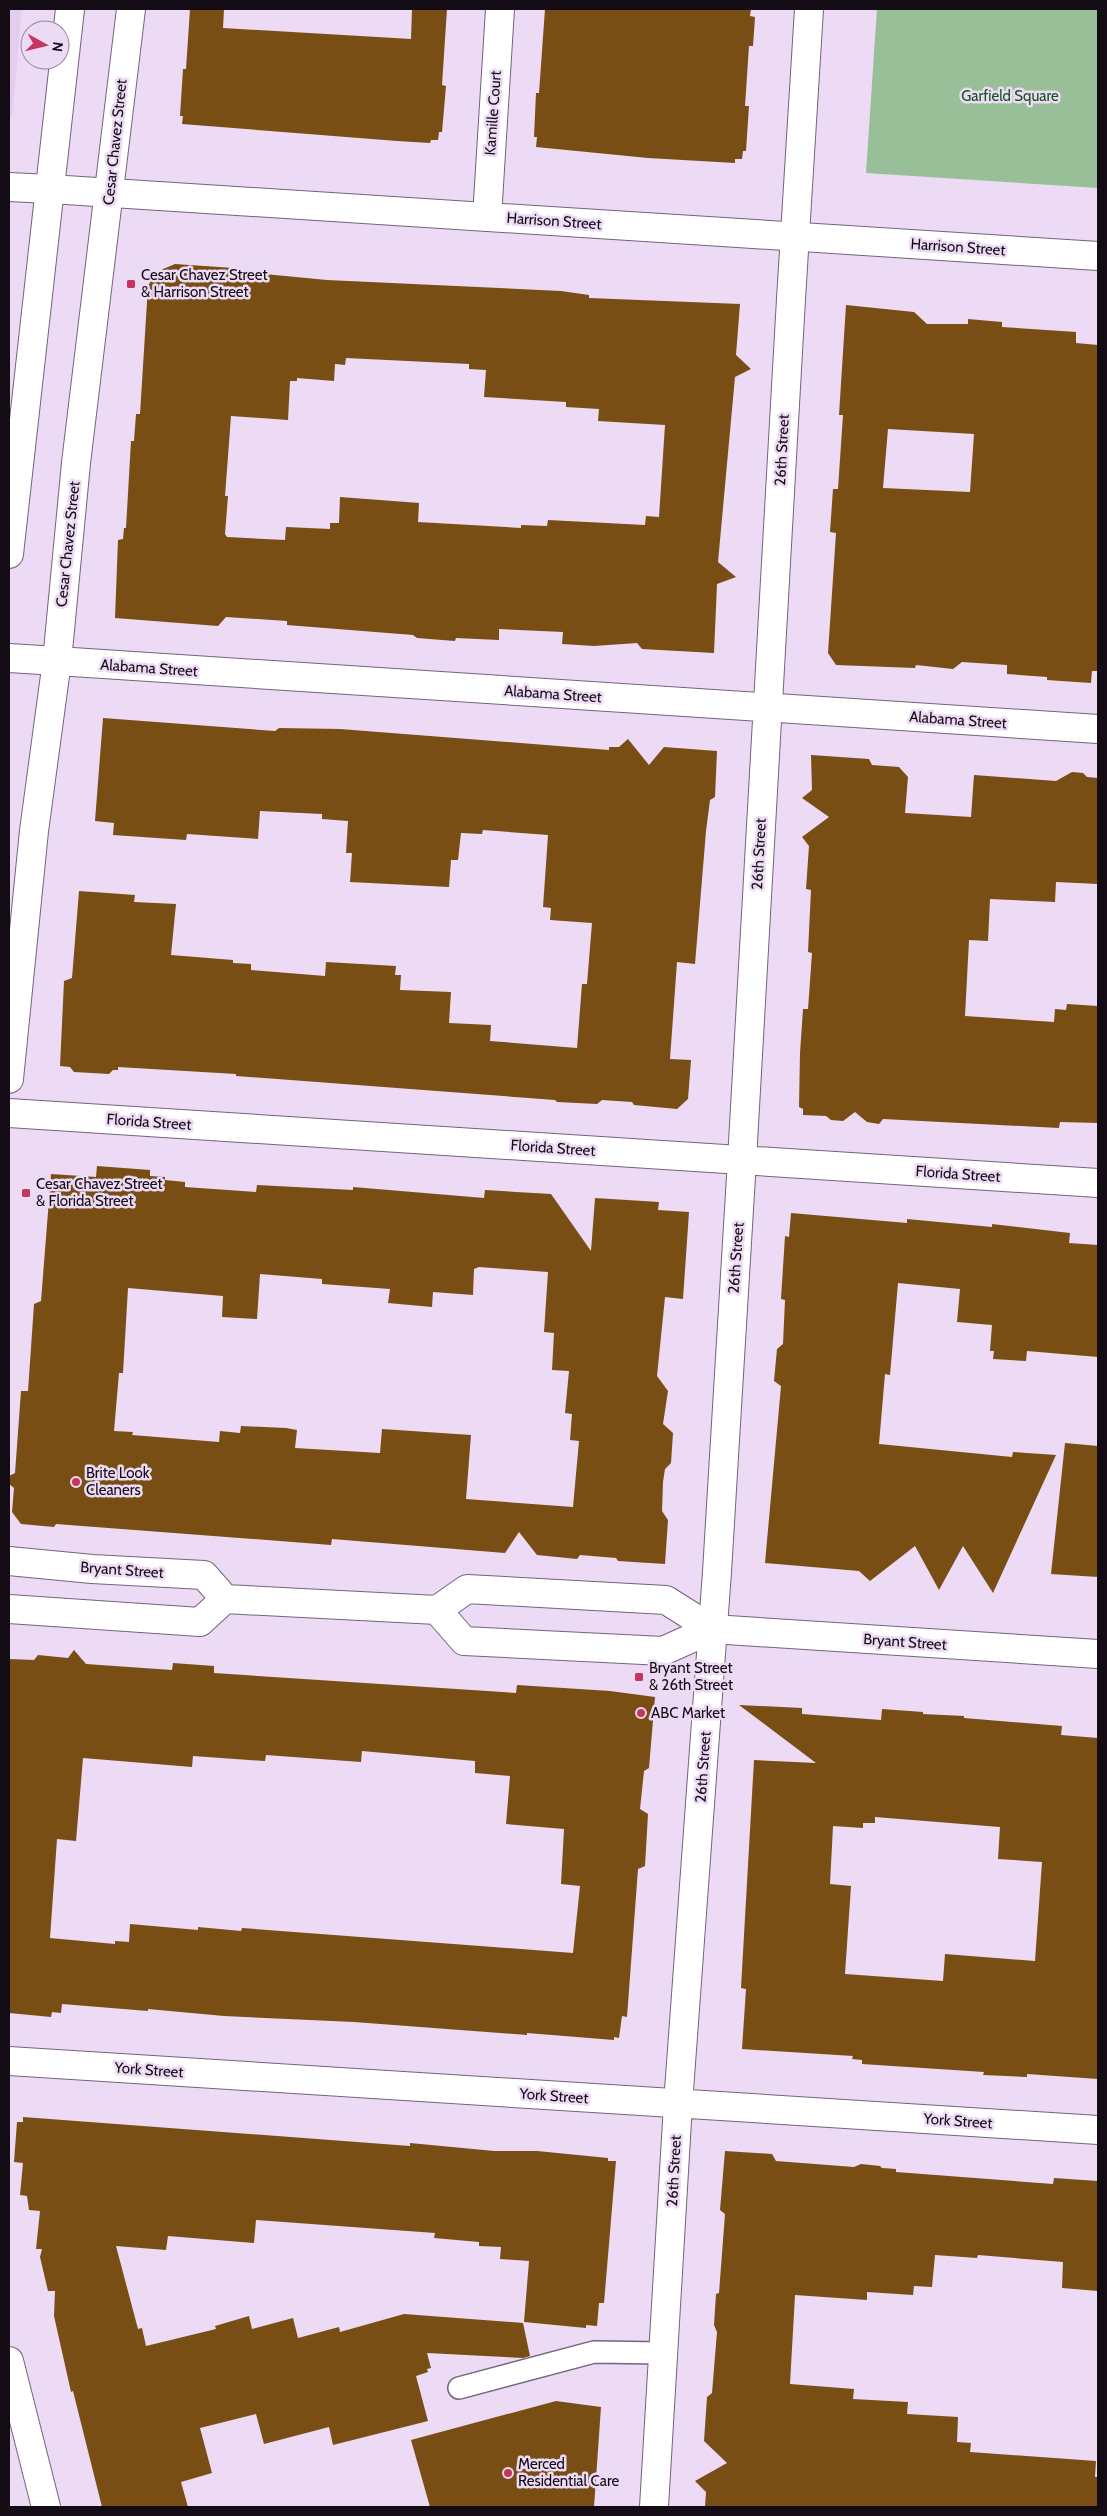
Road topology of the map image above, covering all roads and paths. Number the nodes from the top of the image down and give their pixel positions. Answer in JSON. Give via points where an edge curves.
{"nodes":[{"id":1,"x":70,"y":9,"type":"edge"},
{"id":2,"x":131,"y":9,"type":"edge"},
{"id":3,"x":500,"y":9,"type":"edge"},
{"id":4,"x":810,"y":9,"type":"edge"},
{"id":5,"x":9,"y":187,"type":"edge"},
{"id":6,"x":50,"y":190,"type":"junction"},
{"id":7,"x":110,"y":193,"type":"junction"},
{"id":8,"x":487,"y":217,"type":"junction"},
{"id":9,"x":795,"y":236,"type":"junction"},
{"id":10,"x":1098,"y":256,"type":"edge"},
{"id":11,"x":9,"y":554,"type":"edge"},
{"id":12,"x":9,"y":658,"type":"edge"},
{"id":13,"x":57,"y":662,"type":"junction"},
{"id":14,"x":767,"y":708,"type":"junction"},
{"id":15,"x":1098,"y":729,"type":"edge"},
{"id":16,"x":9,"y":1079,"type":"edge"},
{"id":17,"x":9,"y":1113,"type":"edge"},
{"id":18,"x":742,"y":1160,"type":"junction"},
{"id":19,"x":1098,"y":1183,"type":"edge"},
{"id":20,"x":9,"y":1561,"type":"edge"},
{"id":21,"x":225,"y":1599,"type":"junction"},
{"id":22,"x":9,"y":1609,"type":"edge"},
{"id":23,"x":437,"y":1610,"type":"junction"},
{"id":24,"x":712,"y":1629,"type":"junction"},
{"id":25,"x":1098,"y":1654,"type":"edge"},
{"id":26,"x":9,"y":2061,"type":"edge"},
{"id":27,"x":678,"y":2104,"type":"junction"},
{"id":28,"x":1098,"y":2130,"type":"edge"},
{"id":29,"x":664,"y":2353,"type":"junction"},
{"id":30,"x":9,"y":2361,"type":"edge"},
{"id":31,"x":459,"y":2388,"type":"dead end"},
{"id":32,"x":46,"y":2507,"type":"edge"},
{"id":33,"x":654,"y":2507,"type":"edge"}],
"edges":[{"from":1,"to":6,"type":"street"},
{"from":2,"to":7,"type":"street","name":"Cesar Chavez Street"},
{"from":3,"to":8,"type":"street","name":"Kamille Court"},
{"from":4,"to":9,"type":"street","name":"26th Street"},
{"from":5,"to":6,"type":"street","name":"Harrison Street"},
{"from":6,"to":7,"type":"street","name":"Harrison Street"},
{"from":6,"to":11,"type":"street"},
{"from":7,"to":8,"type":"street","name":"Harrison Street"},
{"from":7,"to":13,"type":"street","name":"Cesar Chavez Street","via":[[76,463]]},
{"from":8,"to":9,"type":"street","name":"Harrison Street"},
{"from":9,"to":10,"type":"street","name":"Harrison Street"},
{"from":9,"to":14,"type":"street","name":"26th Street"},
{"from":12,"to":13,"type":"street","name":"Alabama Street"},
{"from":13,"to":14,"type":"street","name":"Alabama Street"},
{"from":13,"to":16,"type":"street","name":"Cesar Chavez Street","via":[[34,831]]},
{"from":14,"to":15,"type":"street","name":"Alabama Street"},
{"from":14,"to":18,"type":"street","name":"26th Street"},
{"from":17,"to":18,"type":"street","name":"Florida Street"},
{"from":18,"to":19,"type":"street","name":"Florida Street"},
{"from":18,"to":24,"type":"street","name":"26th Street"},
{"from":20,"to":21,"type":"street","name":"Bryant Street","via":[[204,1575]]},
{"from":21,"to":22,"type":"street","via":[[200,1622]]},
{"from":21,"to":23,"type":"street"},
{"from":23,"to":24,"type":"street","name":"Bryant Street","via":[[467,1589],[666,1600]]},
{"from":23,"to":24,"type":"street","name":"Bryant Street","via":[[464,1641],[663,1651]]},
{"from":24,"to":25,"type":"street","name":"Bryant Street"},
{"from":24,"to":27,"type":"street","name":"26th Street"},
{"from":26,"to":27,"type":"street","name":"York Street"},
{"from":27,"to":28,"type":"street","name":"York Street"},
{"from":27,"to":29,"type":"street","name":"26th Street"},
{"from":29,"to":31,"type":"lane","via":[[594,2352]]},
{"from":29,"to":33,"type":"street","name":"26th Street"},
{"from":30,"to":32,"type":"street"}]}
